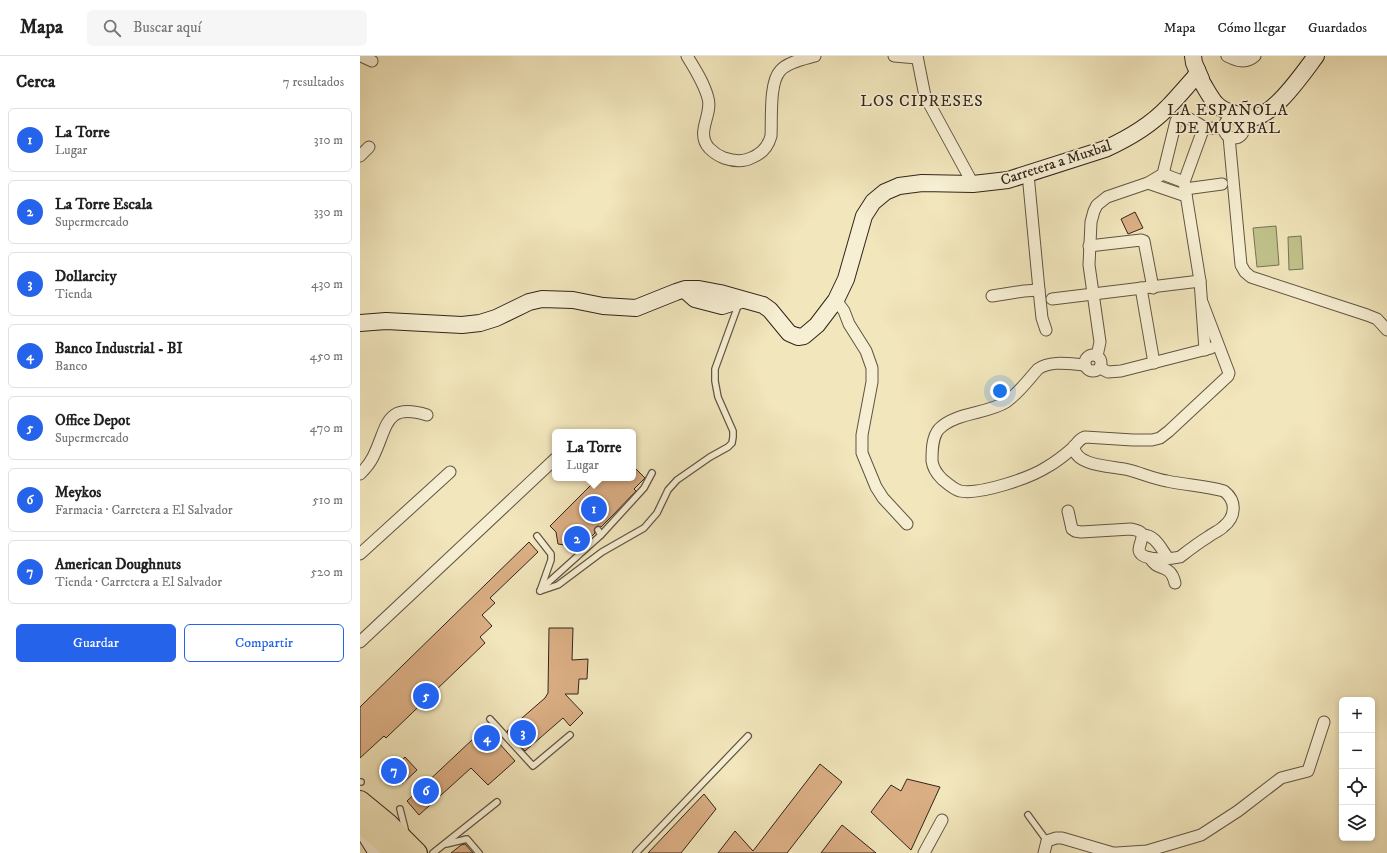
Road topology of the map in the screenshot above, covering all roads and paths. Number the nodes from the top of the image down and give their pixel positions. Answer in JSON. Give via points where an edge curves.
{"nodes":[{"id":1,"x":361,"y":56,"type":"edge"},
{"id":2,"x":687,"y":56,"type":"edge"},
{"id":3,"x":815,"y":56,"type":"edge"},
{"id":4,"x":894,"y":56,"type":"edge"},
{"id":5,"x":1227,"y":56,"type":"edge"},
{"id":6,"x":1255,"y":56,"type":"edge"},
{"id":7,"x":1316,"y":56,"type":"edge"},
{"id":8,"x":917,"y":57,"type":"edge"},
{"id":9,"x":372,"y":61,"type":"dead end"},
{"id":10,"x":1197,"y":71,"type":"edge"},
{"id":11,"x":1246,"y":121,"type":"junction"},
{"id":12,"x":1226,"y":124,"type":"junction"},
{"id":13,"x":1204,"y":127,"type":"junction"},
{"id":14,"x":369,"y":147,"type":"dead end"},
{"id":15,"x":360,"y":156,"type":"edge"},
{"id":16,"x":1028,"y":174,"type":"junction"},
{"id":17,"x":1163,"y":174,"type":"junction"},
{"id":18,"x":970,"y":180,"type":"junction"},
{"id":19,"x":1148,"y":183,"type":"junction"},
{"id":20,"x":1222,"y":184,"type":"dead end"},
{"id":21,"x":1185,"y":189,"type":"junction"},
{"id":22,"x":1089,"y":246,"type":"junction"},
{"id":23,"x":1200,"y":281,"type":"junction"},
{"id":24,"x":1141,"y":288,"type":"junction"},
{"id":25,"x":1153,"y":288,"type":"junction"},
{"id":26,"x":1039,"y":290,"type":"junction"},
{"id":27,"x":1094,"y":294,"type":"junction"},
{"id":28,"x":992,"y":296,"type":"dead end"},
{"id":29,"x":1052,"y":299,"type":"dead end"},
{"id":30,"x":836,"y":300,"type":"junction"},
{"id":31,"x":747,"y":301,"type":"junction"},
{"id":32,"x":1202,"y":302,"type":"junction"},
{"id":33,"x":360,"y":323,"type":"edge"},
{"id":34,"x":1046,"y":330,"type":"dead end"},
{"id":35,"x":1387,"y":330,"type":"edge"},
{"id":36,"x":1218,"y":346,"type":"junction"},
{"id":37,"x":1205,"y":350,"type":"junction"},
{"id":38,"x":1097,"y":356,"type":"junction"},
{"id":39,"x":1154,"y":363,"type":"junction"},
{"id":40,"x":1085,"y":365,"type":"junction"},
{"id":41,"x":1100,"y":368,"type":"junction"},
{"id":42,"x":427,"y":415,"type":"dead end"},
{"id":43,"x":1074,"y":446,"type":"junction"},
{"id":44,"x":552,"y":462,"type":"edge"},
{"id":45,"x":450,"y":472,"type":"dead end"},
{"id":46,"x":652,"y":473,"type":"dead end"},
{"id":47,"x":360,"y":474,"type":"edge"},
{"id":48,"x":1068,"y":511,"type":"dead end"},
{"id":49,"x":907,"y":524,"type":"dead end"},
{"id":50,"x":1142,"y":535,"type":"junction"},
{"id":51,"x":537,"y":536,"type":"dead end"},
{"id":52,"x":360,"y":554,"type":"edge"},
{"id":53,"x":1150,"y":558,"type":"junction"},
{"id":54,"x":1168,"y":558,"type":"junction"},
{"id":55,"x":1175,"y":583,"type":"dead end"},
{"id":56,"x":540,"y":591,"type":"junction"},
{"id":57,"x":360,"y":642,"type":"edge"},
{"id":58,"x":490,"y":719,"type":"dead end"},
{"id":59,"x":1324,"y":722,"type":"dead end"},
{"id":60,"x":570,"y":735,"type":"dead end"},
{"id":61,"x":748,"y":736,"type":"dead end"},
{"id":62,"x":360,"y":788,"type":"edge"},
{"id":63,"x":497,"y":802,"type":"dead end"},
{"id":64,"x":400,"y":809,"type":"dead end"},
{"id":65,"x":1028,"y":815,"type":"dead end"},
{"id":66,"x":942,"y":820,"type":"dead end"},
{"id":67,"x":360,"y":822,"type":"edge"},
{"id":68,"x":360,"y":826,"type":"edge"},
{"id":69,"x":1047,"y":841,"type":"junction"},
{"id":70,"x":444,"y":844,"type":"junction"},
{"id":71,"x":407,"y":850,"type":"edge"},
{"id":72,"x":377,"y":853,"type":"edge"},
{"id":73,"x":433,"y":853,"type":"edge"},
{"id":74,"x":478,"y":853,"type":"edge"},
{"id":75,"x":636,"y":853,"type":"edge"},
{"id":76,"x":924,"y":853,"type":"edge"},
{"id":77,"x":1044,"y":853,"type":"edge"}],
"edges":[{"from":1,"to":9,"type":"street"},
{"from":2,"to":3,"type":"street","via":[[708,97],[709,107],[703,129],[705,143],[721,156],[740,161],[758,155],[769,143],[774,84],[780,71]]},
{"from":4,"to":8,"type":"street"},
{"from":5,"to":6,"type":"street","via":[[1238,61]]},
{"from":7,"to":11,"type":"street","via":[[1272,108]]},
{"from":8,"to":18,"type":"street","via":[[925,96]]},
{"from":10,"to":12,"type":"street","name":"Carretera a Muxbal"},
{"from":10,"to":16,"type":"street","name":"Carretera a Muxbal","via":[[1168,107],[1120,142],[1093,154]]},
{"from":11,"to":12,"type":"street","name":"Carretera a Muxbal","via":[[1237,115]]},
{"from":11,"to":12,"type":"street","via":[[1243,131],[1234,138]]},
{"from":12,"to":13,"type":"street"},
{"from":12,"to":35,"type":"street","via":[[1241,265],[1244,272],[1251,277],[1377,319]]},
{"from":13,"to":17,"type":"street","via":[[1189,119],[1178,119]]},
{"from":13,"to":21,"type":"street"},
{"from":14,"to":15,"type":"street"},
{"from":16,"to":18,"type":"street","name":"Carretera a Muxbal","via":[[997,182]]},
{"from":16,"to":26,"type":"street"},
{"from":17,"to":19,"type":"street"},
{"from":17,"to":21,"type":"street"},
{"from":18,"to":30,"type":"street","name":"Carretera a Muxbal","via":[[898,186],[873,202],[864,216],[846,279]]},
{"from":19,"to":21,"type":"street"},
{"from":19,"to":22,"type":"street","via":[[1107,197],[1097,204],[1091,222]]},
{"from":20,"to":21,"type":"street"},
{"from":21,"to":23,"type":"street"},
{"from":22,"to":25,"type":"street","via":[[1144,241]]},
{"from":22,"to":27,"type":"street"},
{"from":23,"to":25,"type":"street"},
{"from":23,"to":32,"type":"street"},
{"from":24,"to":25,"type":"street"},
{"from":24,"to":27,"type":"street"},
{"from":24,"to":39,"type":"street"},
{"from":26,"to":28,"type":"street"},
{"from":26,"to":34,"type":"street"},
{"from":27,"to":29,"type":"street"},
{"from":27,"to":38,"type":"street","via":[[1100,342]]},
{"from":30,"to":31,"type":"street","name":"Carretera a Muxbal","via":[[817,325],[804,336],[798,337],[789,333],[763,305]]},
{"from":30,"to":49,"type":"street","via":[[866,351],[872,368],[872,382],[862,435],[862,453],[882,498]]},
{"from":31,"to":33,"type":"street","name":"Carretera a Muxbal","via":[[699,289],[676,292],[636,308],[542,299],[528,302],[480,323]]},
{"from":31,"to":56,"type":"lane","via":[[715,369],[718,397],[733,430],[732,443],[676,480],[657,513],[644,528],[602,552],[558,585]]},
{"from":32,"to":36,"type":"street"},
{"from":32,"to":37,"type":"street"},
{"from":36,"to":37,"type":"street"},
{"from":36,"to":43,"type":"street","via":[[1228,376],[1160,438],[1133,440],[1085,437]]},
{"from":37,"to":39,"type":"street"},
{"from":38,"to":40,"type":"street","via":[[1088,357]]},
{"from":38,"to":41,"type":"street","via":[[1101,362]]},
{"from":39,"to":41,"type":"street","via":[[1113,372],[1105,372]]},
{"from":40,"to":41,"type":"street","via":[[1091,371]]},
{"from":40,"to":43,"type":"street","via":[[1042,365],[1006,402],[946,423],[934,438],[932,462],[941,478],[953,488],[967,492],[1028,477],[1047,467]]},
{"from":42,"to":47,"type":"street","via":[[407,411],[393,417],[383,430],[373,457]]},
{"from":43,"to":54,"type":"street","via":[[1074,451],[1080,458],[1093,464],[1128,469],[1164,481],[1216,488],[1229,495],[1234,504],[1230,520],[1180,557]]},
{"from":44,"to":57,"type":"street"},
{"from":45,"to":52,"type":"street"},
{"from":46,"to":56,"type":"lane","via":[[644,488]]},
{"from":48,"to":50,"type":"street","via":[[1072,529],[1075,531],[1131,529],[1141,532]]},
{"from":50,"to":53,"type":"street","via":[[1140,554]]},
{"from":50,"to":54,"type":"street","via":[[1153,538]]},
{"from":51,"to":56,"type":"lane","via":[[551,554]]},
{"from":53,"to":54,"type":"street"},
{"from":53,"to":55,"type":"street","via":[[1157,566],[1171,572]]},
{"from":58,"to":60,"type":"lane","via":[[533,766]]},
{"from":59,"to":69,"type":"street","via":[[1308,771],[1281,778],[1238,811],[1201,834],[1147,851],[1117,853],[1062,838]]},
{"from":61,"to":75,"type":"lane"},
{"from":62,"to":71,"type":"highway","via":[[368,806]]},
{"from":63,"to":70,"type":"lane"},
{"from":64,"to":71,"type":"lane"},
{"from":65,"to":69,"type":"lane"},
{"from":66,"to":76,"type":"street"},
{"from":67,"to":71,"type":"highway"},
{"from":68,"to":72,"type":"street"},
{"from":69,"to":77,"type":"street"},
{"from":70,"to":73,"type":"lane"},
{"from":70,"to":74,"type":"lane","via":[[467,839]]}]}
